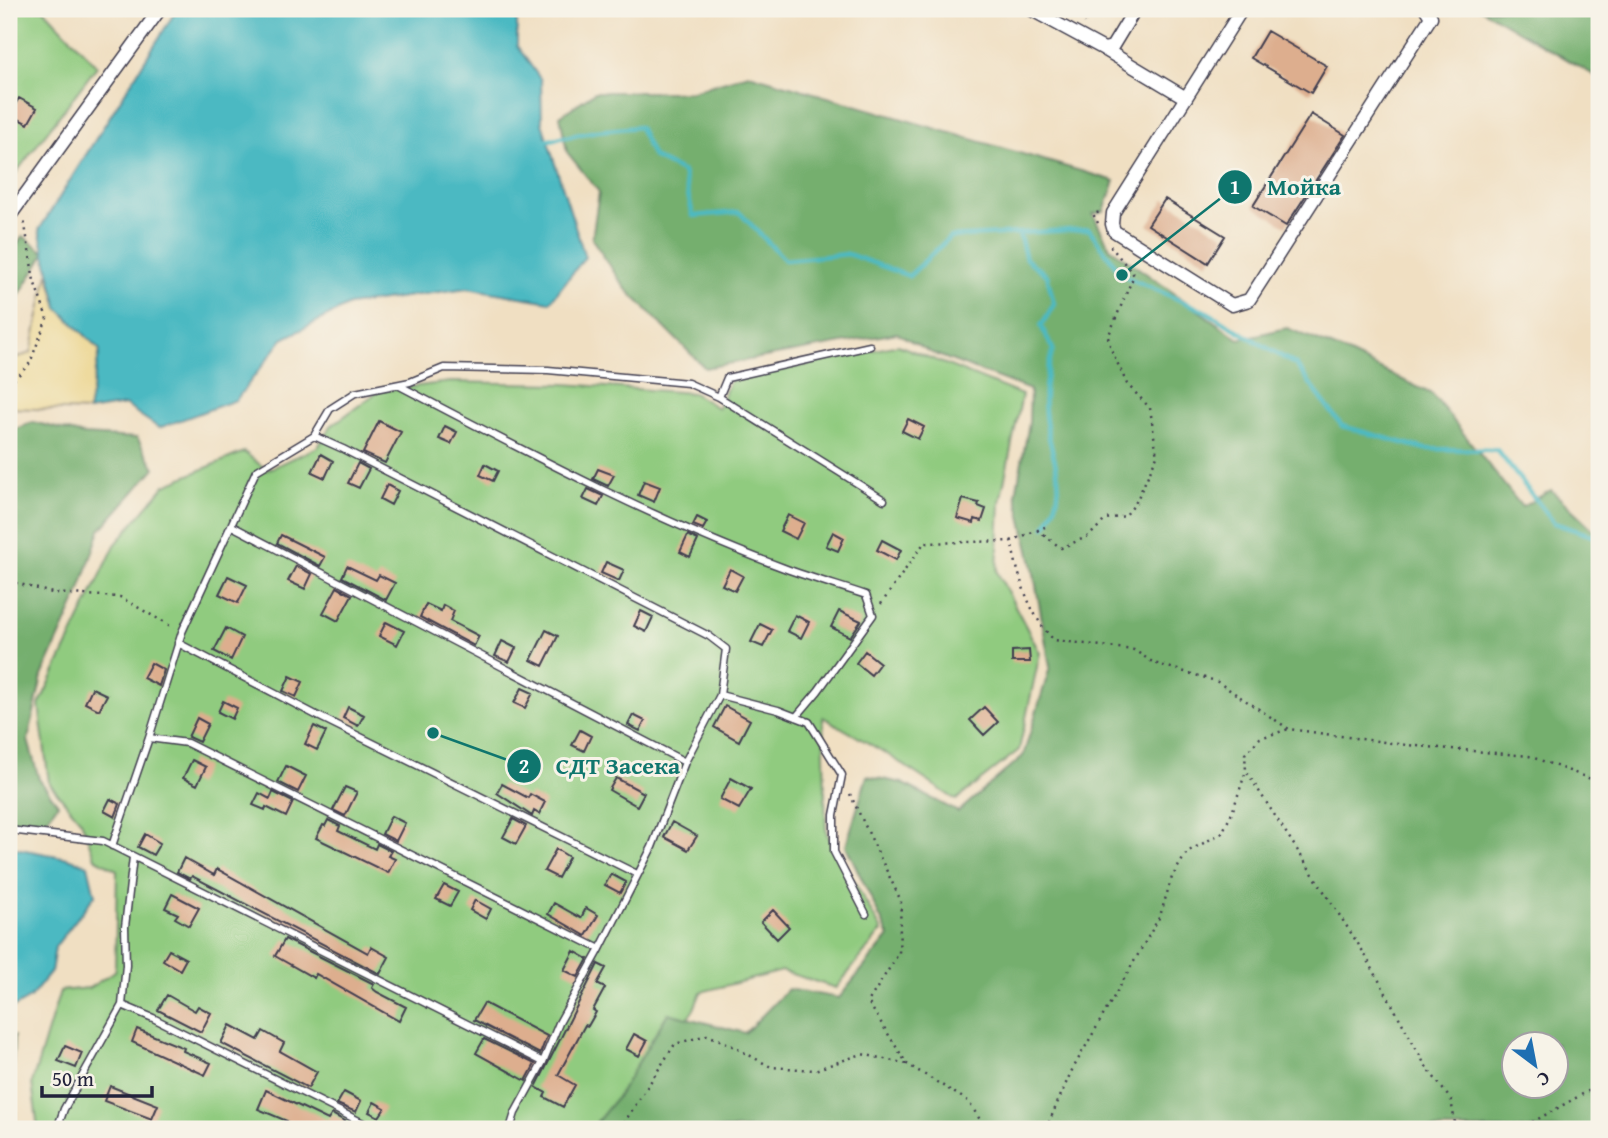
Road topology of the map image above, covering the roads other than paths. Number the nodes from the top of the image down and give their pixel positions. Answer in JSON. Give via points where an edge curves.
{"nodes":[{"id":1,"x":160,"y":9,"type":"edge"},
{"id":2,"x":1030,"y":9,"type":"edge"},
{"id":3,"x":1135,"y":9,"type":"edge"},
{"id":4,"x":1242,"y":9,"type":"edge"},
{"id":5,"x":1426,"y":9,"type":"edge"},
{"id":6,"x":1104,"y":49,"type":"junction"},
{"id":7,"x":1186,"y":98,"type":"junction"},
{"id":8,"x":9,"y":217,"type":"edge"},
{"id":9,"x":870,"y":346,"type":"dead end"},
{"id":10,"x":398,"y":384,"type":"junction"},
{"id":11,"x":719,"y":397,"type":"junction"},
{"id":12,"x":314,"y":436,"type":"junction"},
{"id":13,"x":884,"y":500,"type":"dead end"},
{"id":14,"x":232,"y":526,"type":"junction"},
{"id":15,"x":178,"y":643,"type":"junction"},
{"id":16,"x":720,"y":695,"type":"junction"},
{"id":17,"x":796,"y":717,"type":"junction"},
{"id":18,"x":149,"y":738,"type":"junction"},
{"id":19,"x":685,"y":762,"type":"junction"},
{"id":20,"x":9,"y":830,"type":"edge"},
{"id":21,"x":112,"y":846,"type":"junction"},
{"id":22,"x":133,"y":857,"type":"junction"},
{"id":23,"x":637,"y":874,"type":"junction"},
{"id":24,"x":866,"y":914,"type":"dead end"},
{"id":25,"x":600,"y":949,"type":"junction"},
{"id":26,"x":122,"y":1005,"type":"junction"},
{"id":27,"x":543,"y":1062,"type":"junction"},
{"id":28,"x":57,"y":1129,"type":"edge"},
{"id":29,"x":375,"y":1129,"type":"edge"},
{"id":30,"x":510,"y":1129,"type":"edge"}],
"edges":[{"from":1,"to":8,"type":"street"},
{"from":2,"to":6,"type":"street"},
{"from":3,"to":6,"type":"street","via":[[1112,47]]},
{"from":4,"to":7,"type":"street"},
{"from":5,"to":7,"type":"street","via":[[1431,18],[1249,300],[1232,305],[1114,231],[1112,224],[1113,213]]},
{"from":6,"to":7,"type":"street"},
{"from":9,"to":11,"type":"lane","via":[[727,378]]},
{"from":10,"to":11,"type":"lane","via":[[444,368],[548,370],[688,383]]},
{"from":10,"to":12,"type":"lane","via":[[355,393],[330,409]]},
{"from":10,"to":17,"type":"lane","via":[[546,463],[702,535],[866,595],[873,615]]},
{"from":11,"to":13,"type":"lane"},
{"from":12,"to":14,"type":"lane","via":[[256,471]]},
{"from":12,"to":16,"type":"lane","via":[[709,636],[726,649]]},
{"from":14,"to":15,"type":"lane"},
{"from":14,"to":19,"type":"lane"},
{"from":15,"to":18,"type":"lane"},
{"from":15,"to":23,"type":"lane"},
{"from":16,"to":17,"type":"lane"},
{"from":16,"to":19,"type":"lane"},
{"from":17,"to":24,"type":"lane","via":[[809,722],[842,775],[834,816],[834,852]]},
{"from":18,"to":21,"type":"lane"},
{"from":18,"to":25,"type":"lane","via":[[187,743]]},
{"from":19,"to":23,"type":"lane"},
{"from":20,"to":21,"type":"lane","via":[[103,841]]},
{"from":21,"to":22,"type":"lane"},
{"from":22,"to":26,"type":"lane"},
{"from":22,"to":27,"type":"lane"},
{"from":23,"to":25,"type":"lane"},
{"from":25,"to":27,"type":"lane"},
{"from":26,"to":28,"type":"lane"},
{"from":26,"to":29,"type":"lane"},
{"from":27,"to":30,"type":"lane"}]}
